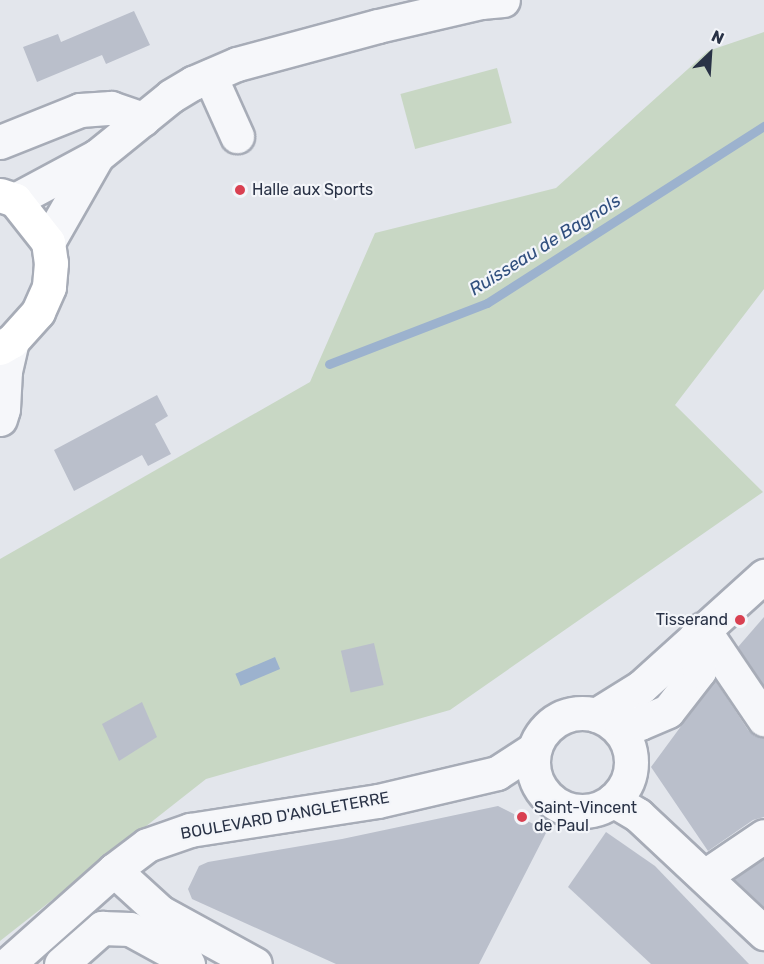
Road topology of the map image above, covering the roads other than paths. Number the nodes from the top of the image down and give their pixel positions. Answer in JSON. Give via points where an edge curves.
{"nodes":[{"id":1,"x":489,"y":1,"type":"edge"},
{"id":2,"x":210,"y":76,"type":"junction"},
{"id":3,"x":143,"y":119,"type":"junction"},
{"id":4,"x":237,"y":136,"type":"dead end"},
{"id":5,"x":0,"y":142,"type":"edge"},
{"id":6,"x":97,"y":156,"type":"junction"},
{"id":7,"x":8,"y":198,"type":"edge"},
{"id":8,"x":48,"y":242,"type":"junction"},
{"id":9,"x":6,"y":345,"type":"edge"},
{"id":10,"x":0,"y":419,"type":"edge"},
{"id":11,"x":764,"y":576,"type":"edge"},
{"id":12,"x":700,"y":633,"type":"junction"},
{"id":13,"x":764,"y":719,"type":"edge"},
{"id":14,"x":614,"y":724,"type":"junction"},
{"id":15,"x":535,"y":764,"type":"junction"},
{"id":16,"x":613,"y":800,"type":"junction"},
{"id":17,"x":764,"y":836,"type":"edge"},
{"id":18,"x":114,"y":870,"type":"junction"},
{"id":19,"x":705,"y":876,"type":"junction"},
{"id":20,"x":764,"y":933,"type":"edge"},
{"id":21,"x":8,"y":964,"type":"edge"},
{"id":22,"x":61,"y":964,"type":"edge"},
{"id":23,"x":188,"y":964,"type":"edge"},
{"id":24,"x":255,"y":964,"type":"edge"}],
"edges":[{"from":1,"to":2,"type":"street","via":[[259,58]]},
{"from":2,"to":3,"type":"street","via":[[171,96]]},
{"from":2,"to":4,"type":"street"},
{"from":3,"to":5,"type":"street","via":[[111,108],[80,110]]},
{"from":3,"to":6,"type":"street"},
{"from":6,"to":7,"type":"street"},
{"from":6,"to":8,"type":"street"},
{"from":7,"to":8,"type":"main road"},
{"from":8,"to":9,"type":"main road","via":[[48,287],[38,312]]},
{"from":9,"to":10,"type":"street"},
{"from":11,"to":12,"type":"street"},
{"from":12,"to":13,"type":"street"},
{"from":12,"to":14,"type":"street","via":[[641,687]]},
{"from":12,"to":14,"type":"street","via":[[699,670],[668,711],[640,723]]},
{"from":14,"to":15,"type":"street","via":[[580,713],[565,716],[541,735]]},
{"from":14,"to":16,"type":"street","via":[[628,746],[631,761],[623,789]]},
{"from":15,"to":16,"type":"street","via":[[551,801],[562,808],[589,811]]},
{"from":15,"to":18,"type":"street","name":"BOULEVARD D'ANGLETERRE","via":[[378,801],[190,830],[147,845]]},
{"from":16,"to":19,"type":"street","via":[[638,815]]},
{"from":17,"to":19,"type":"street"},
{"from":18,"to":21,"type":"street","name":"BOULEVARD D'ANGLETERRE"},
{"from":18,"to":24,"type":"street","via":[[160,912]]},
{"from":19,"to":20,"type":"street"},
{"from":22,"to":23,"type":"street","via":[[102,928],[130,929]]}]}
